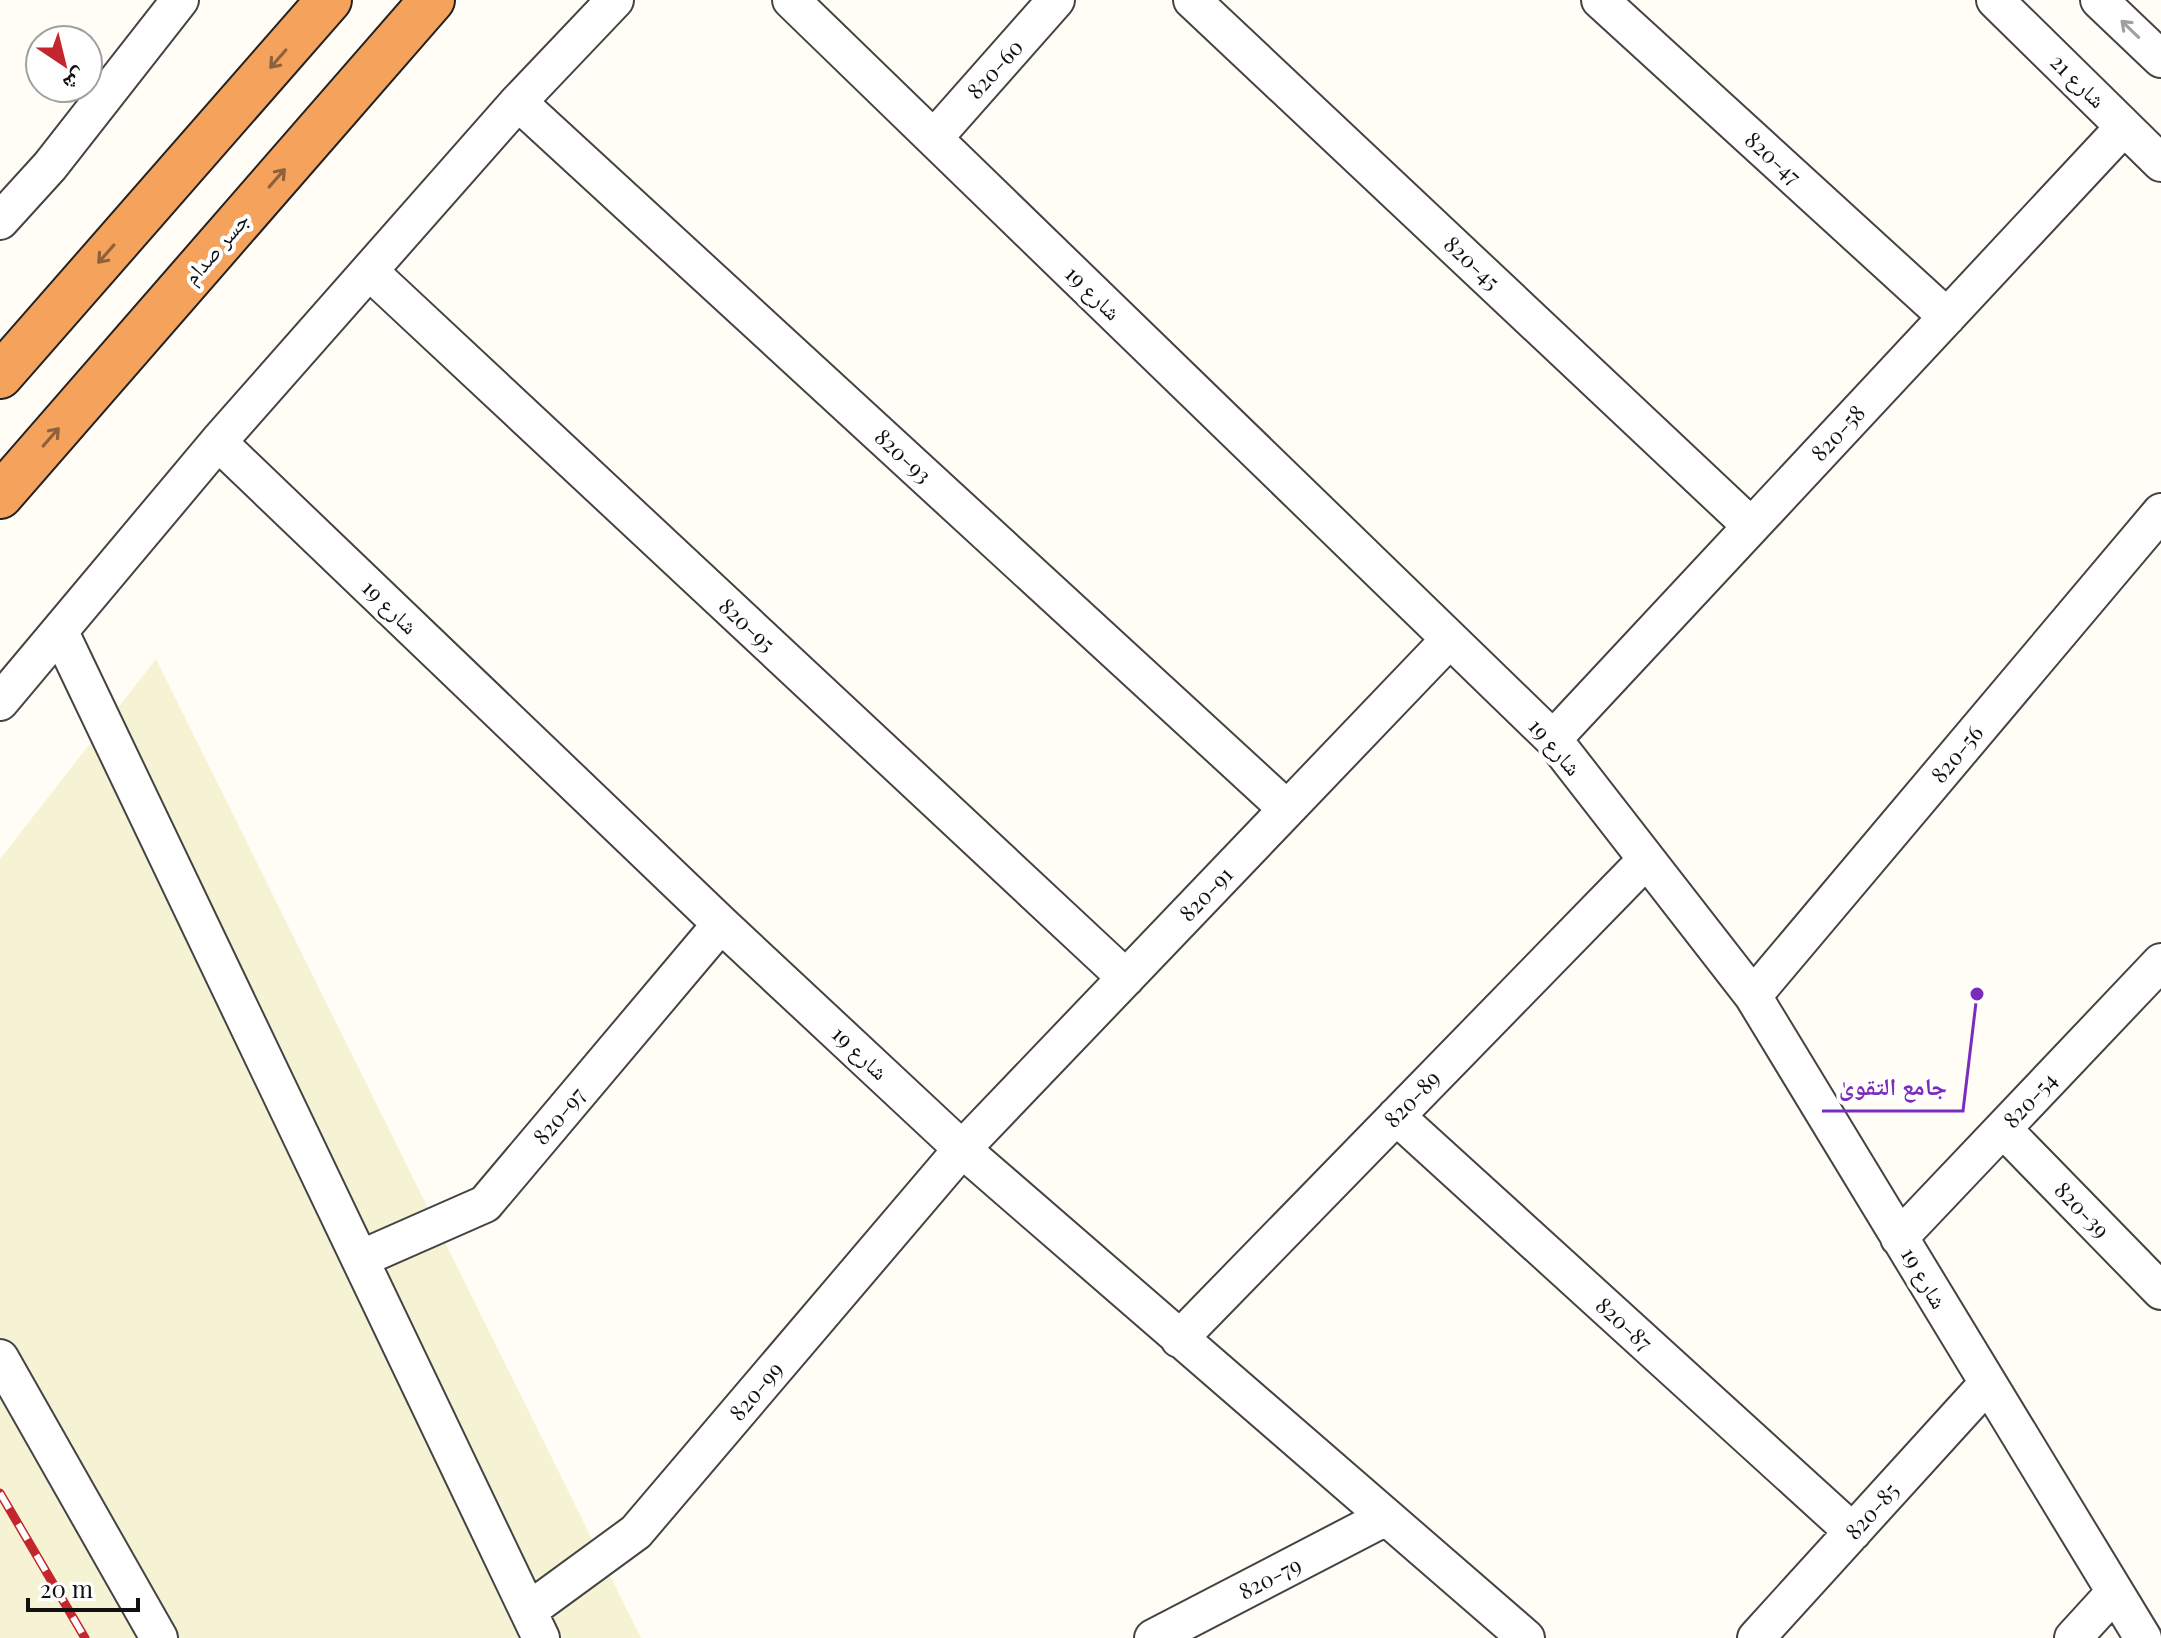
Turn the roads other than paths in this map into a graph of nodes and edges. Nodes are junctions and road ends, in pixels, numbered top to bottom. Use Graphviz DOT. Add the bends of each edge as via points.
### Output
graph roads {
  1 [pos="180,0"];
  2 [pos="329,0"];
  3 [pos="432,0"];
  4 [pos="615,0"];
  5 [pos="791,0"];
  6 [pos="1056,0"];
  7 [pos="1192,0"];
  8 [pos="1600,0"];
  9 [pos="1995,0"];
  10 [pos="2099,0"];
  11 [pos="2161,59"];
  12 [pos="518,102"];
  13 [pos="2124,127"];
  14 [pos="934,138"];
  15 [pos="2161,163"];
  16 [pos="0,221"];
  17 [pos="369,271"];
  18 [pos="1947,317"];
  19 [pos="0,376"];
  20 [pos="218,442"];
  21 [pos="0,496"];
  22 [pos="2161,512"];
  23 [pos="1751,526"];
  24 [pos="60,632"];
  25 [pos="1449,640"];
  26 [pos="0,702"];
  27 [pos="1553,739"];
  28 [pos="1287,809"];
  29 [pos="1646,860"];
  30 [pos="721,924"];
  31 [pos="2161,962"];
  32 [pos="1126,978"];
  33 [pos="1753,996"];
  34 [pos="1396,1116"];
  35 [pos="2003,1129"];
  36 [pos="962,1149"];
  37 [pos="1899,1238"];
  38 [pos="360,1259"];
  39 [pos="2161,1291"];
  40 [pos="1179,1339"];
  41 [pos="0,1358"];
  42 [pos="1988,1383"];
  43 [pos="1386,1517"];
  44 [pos="1853,1532"];
  45 [pos="2115,1592"];
  46 [pos="534,1625"];
  47 [pos="159,1638"];
  48 [pos="1153,1638"];
  49 [pos="1526,1638"];
  50 [pos="1756,1638"];
  51 [pos="2073,1638"];
  52 [pos="2143,1638"];
  1 -- 16 [label="street" via="50,166"];
  2 -- 19 [label="highway, one-way"];
  21 -- 3 [label="highway, جسر صدام, one-way"];
  4 -- 12 [label="street"];
  5 -- 14 [label="street, شارع 19"];
  6 -- 14 [label="street, 820-60"];
  7 -- 23 [label="street, 820-45"];
  8 -- 18 [label="street, 820-47"];
  9 -- 13 [label="street, شارع 21"];
  11 -- 10 [label="street, one-way"];
  12 -- 17 [label="street"];
  12 -- 28 [label="street, 820-93"];
  13 -- 15 [label="street, شارع 21"];
  13 -- 18 [label="street, 820-58"];
  14 -- 25 [label="street, شارع 19"];
  17 -- 20 [label="street"];
  17 -- 32 [label="street, 820-95"];
  18 -- 23 [label="street, 820-58"];
  20 -- 24 [label="street"];
  20 -- 30 [label="street, شارع 19"];
  22 -- 33 [label="street, 820-56"];
  23 -- 27 [label="street, 820-58"];
  24 -- 26 [label="street"];
  24 -- 38 [label="street"];
  25 -- 27 [label="street, شارع 19"];
  25 -- 28 [label="street, 820-91"];
  27 -- 29 [label="street, شارع 19"];
  28 -- 32 [label="street, 820-91"];
  29 -- 33 [label="street, شارع 19"];
  29 -- 34 [label="street, 820-89"];
  30 -- 36 [label="street, شارع 19"];
  30 -- 38 [label="street, 820-97" via="485,1204"];
  31 -- 35 [label="street, 820-54"];
  32 -- 36 [label="street, 820-91"];
  33 -- 37 [label="street, شارع 19"];
  34 -- 40 [label="street, 820-89"];
  34 -- 44 [label="street, 820-87"];
  35 -- 37 [label="street, 820-54"];
  35 -- 39 [label="street, 820-39"];
  36 -- 40 [label="street, شارع 19"];
  36 -- 46 [label="street, 820-99" via="636,1532"];
  37 -- 42 [label="street, شارع 19"];
  38 -- 46 [label="street"];
  40 -- 43 [label="street, شارع 19"];
  41 -- 47 [label="street"];
  42 -- 44 [label="street, 820-85"];
  42 -- 45 [label="street, شارع 19"];
  43 -- 48 [label="street, 820-79"];
  43 -- 49 [label="street, شارع 19"];
  44 -- 50 [label="street, 820-85"];
  45 -- 51 [label="street"];
  45 -- 52 [label="street, شارع 19"];
}
